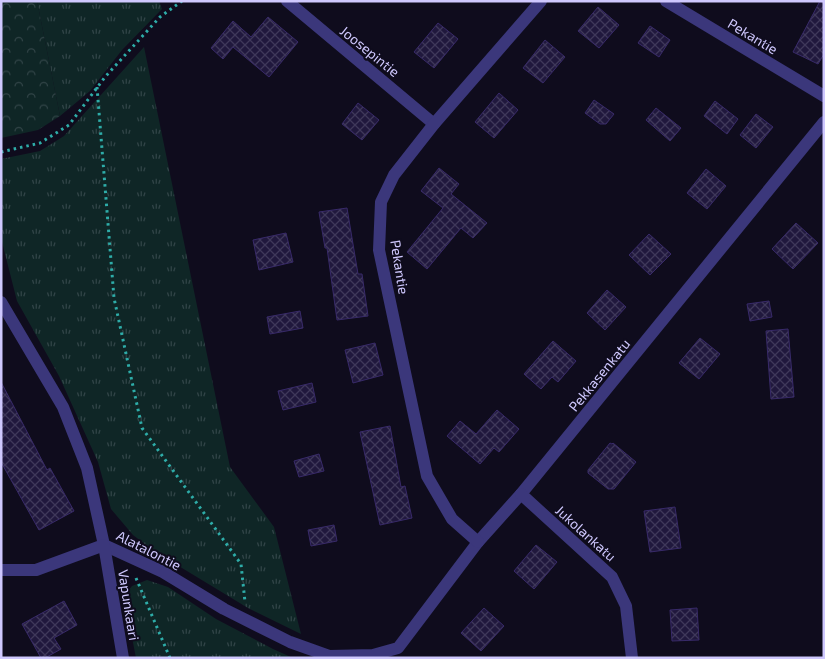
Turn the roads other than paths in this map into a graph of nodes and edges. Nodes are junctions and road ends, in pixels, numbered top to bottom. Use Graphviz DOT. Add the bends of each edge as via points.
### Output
graph roads {
  1 [pos="287,1"];
  2 [pos="541,1"];
  3 [pos="666,1"];
  4 [pos="824,96"];
  5 [pos="824,122"];
  6 [pos="434,124"];
  7 [pos="1,302"];
  8 [pos="521,494"];
  9 [pos="478,542"];
  10 [pos="104,545"];
  11 [pos="1,570"];
  12 [pos="398,648"];
  13 [pos="123,658"];
  14 [pos="632,658"];
  1 -- 6 [label="street, Joosepintie"];
  2 -- 6 [label="street, Pekantie"];
  3 -- 4 [label="street, Pekantie"];
  5 -- 8 [label="street, Pekkasenkatu"];
  6 -- 9 [label="street, Pekantie" via="394,174 381,202 379,250 427,476 452,519"];
  7 -- 10 [label="street, Alatalontie" via="63,407 87,468"];
  8 -- 9 [label="street, Pekkasenkatu"];
  8 -- 14 [label="street, Jukolankatu" via="612,577 626,606"];
  9 -- 12 [label="street, Pekkasenkatu"];
  10 -- 11 [label="street" via="36,570"];
  10 -- 12 [label="street, Alatalontie" via="163,572 224,609 290,642 329,656 373,655"];
  10 -- 13 [label="street, Vapunkaari"];
}
